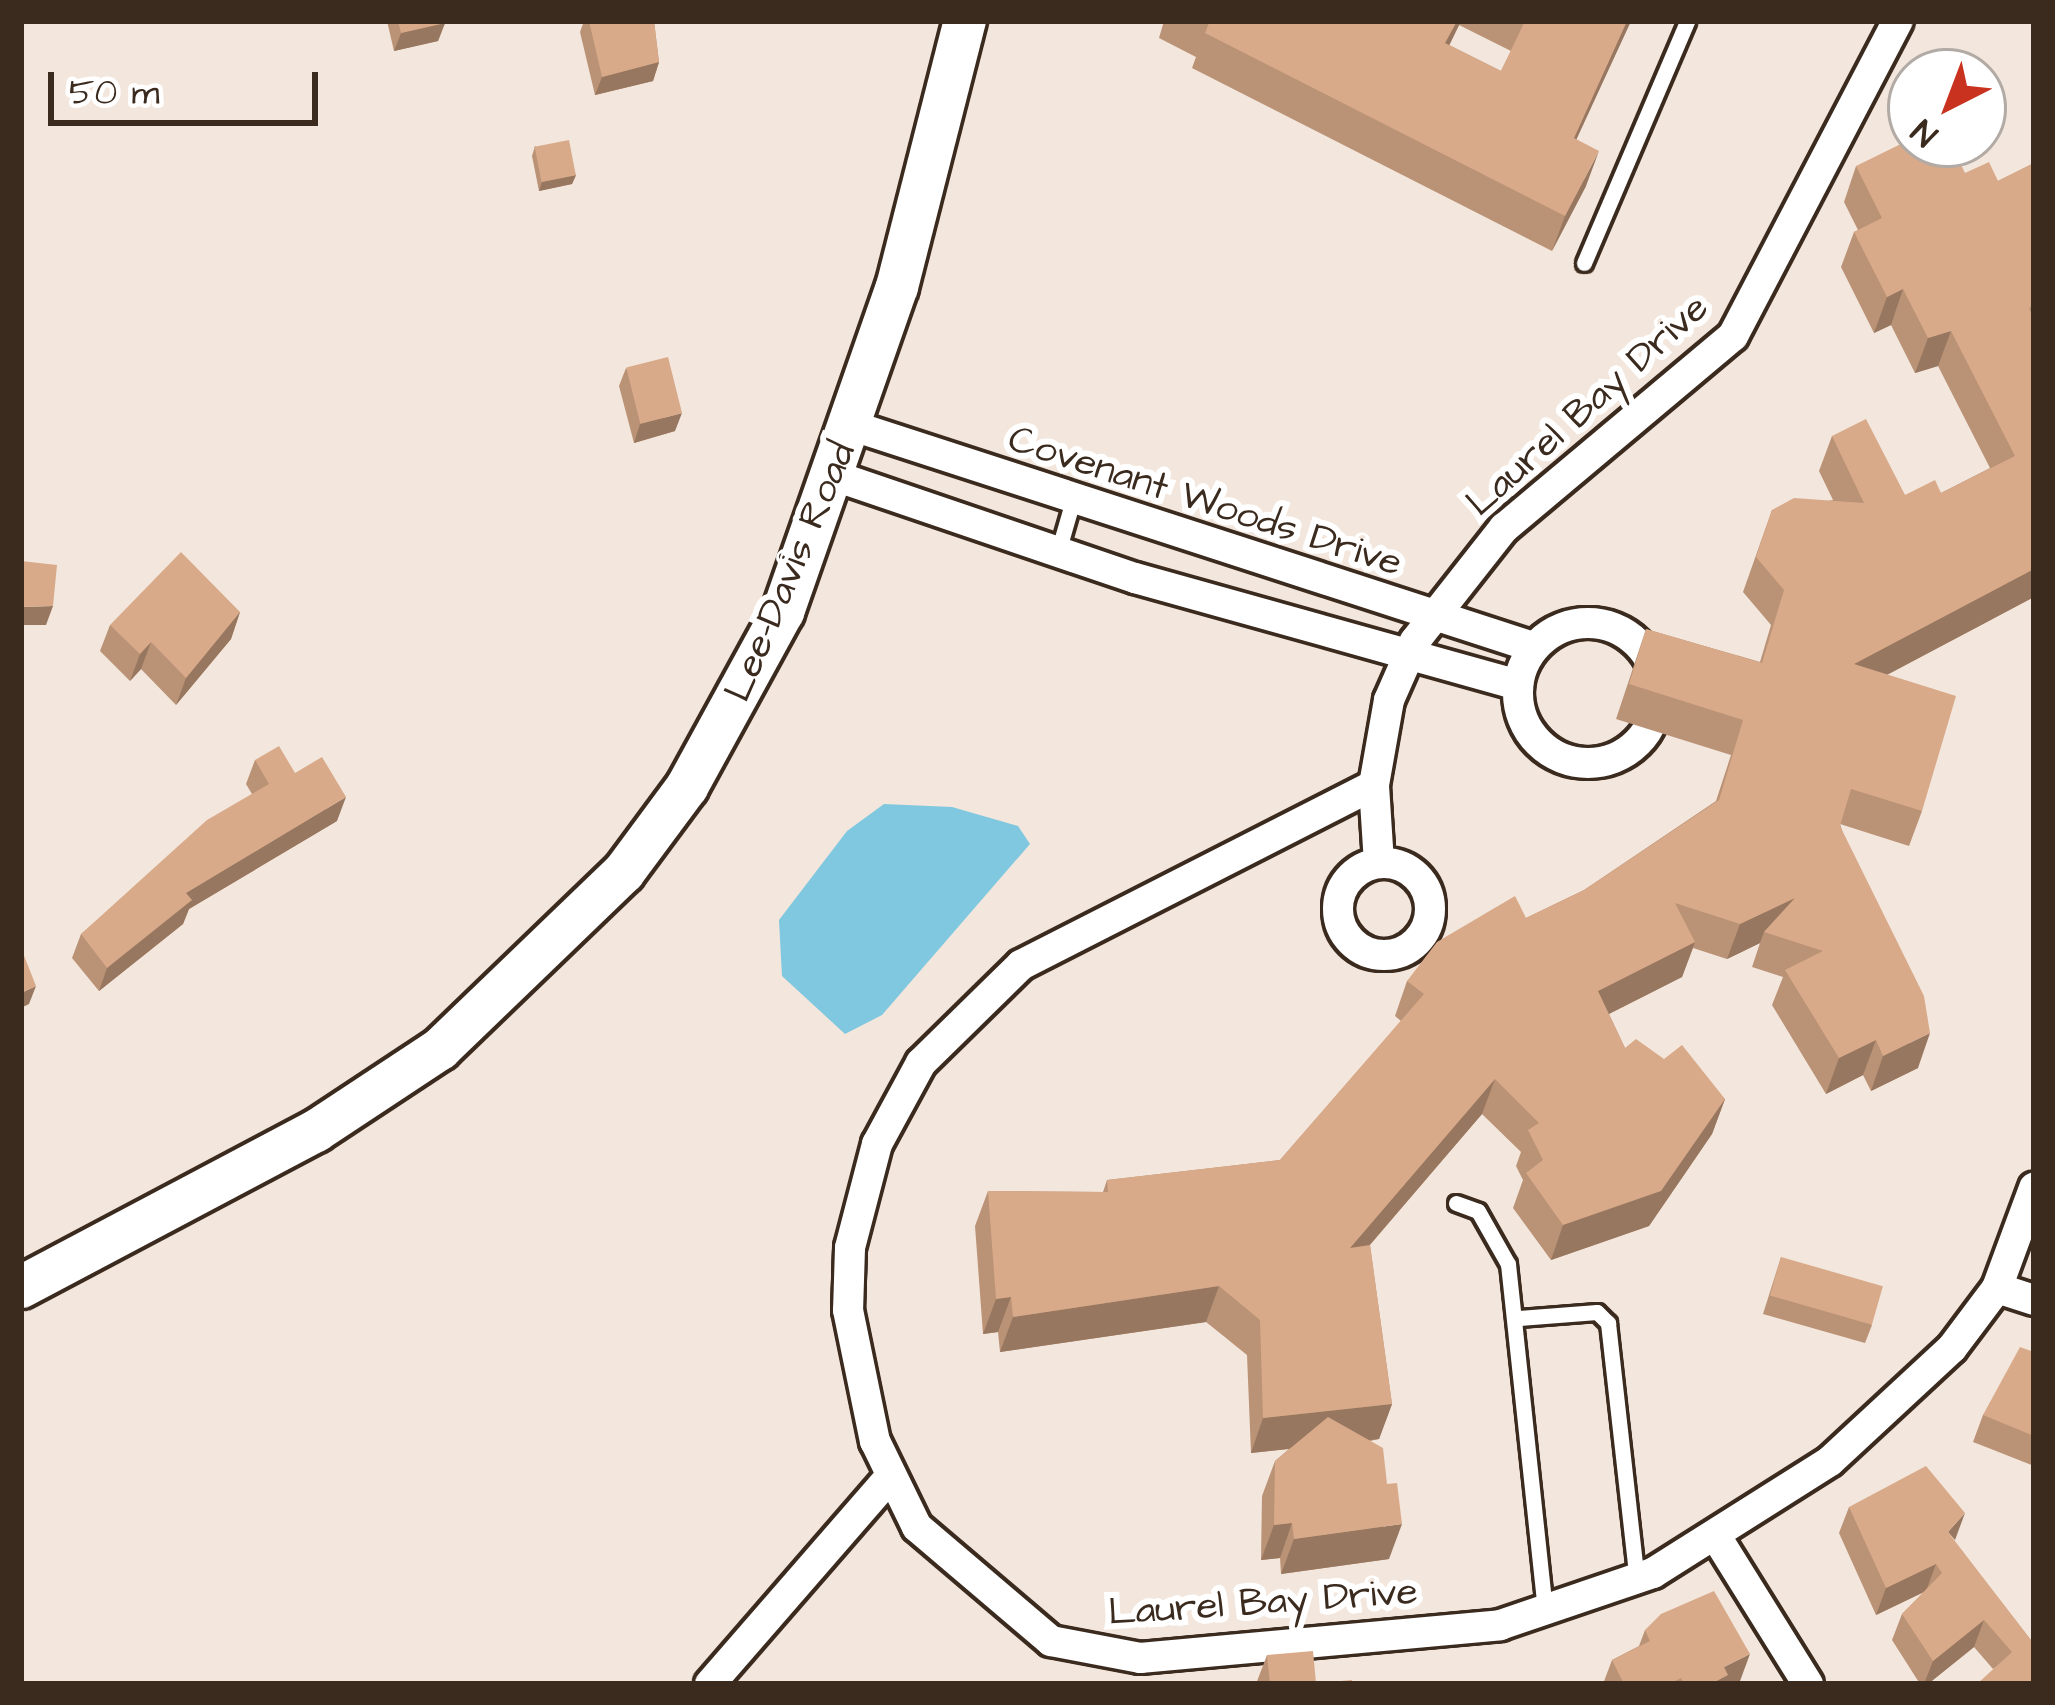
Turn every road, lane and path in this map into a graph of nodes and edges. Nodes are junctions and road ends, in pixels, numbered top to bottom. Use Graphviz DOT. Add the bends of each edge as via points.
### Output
graph roads {
  1 [pos="964,21"];
  2 [pos="1687,21"];
  3 [pos="1898,21"];
  4 [pos="1584,263"];
  5 [pos="853,426"];
  6 [pos="835,476"];
  7 [pos="1073,500"];
  8 [pos="1058,552"];
  9 [pos="1432,617"];
  10 [pos="1534,647"];
  11 [pos="1408,653"];
  12 [pos="1517,685"];
  13 [pos="1374,785"];
  14 [pos="1378,863"];
  15 [pos="2034,1188"];
  16 [pos="1456,1203"];
  17 [pos="21,1287"];
  18 [pos="1997,1288"];
  19 [pos="2034,1300"];
  20 [pos="1519,1318"];
  21 [pos="889,1478"];
  22 [pos="1718,1538"];
  23 [pos="1637,1580"];
  24 [pos="1545,1616"];
  25 [pos="1096,1670"];
  26 [pos="710,1684"];
  27 [pos="1808,1684"];
  1 -- 5 [label="main road, Lee-Davis Road"];
  2 -- 4 [label="lane"];
  3 -- 9 [label="street, Laurel Bay Drive" via="1733,336 1568,469"];
  5 -- 6 [label="main road, Lee-Davis Road"];
  5 -- 7 [label="street, Covenant Woods Drive"];
  6 -- 8 [label="street"];
  6 -- 17 [label="main road, Lee-Davis Road" via="740,701 687,787 566,938 440,1049 316,1131"];
  7 -- 8 [label="lane"];
  7 -- 9 [label="street, Covenant Woods Drive"];
  8 -- 11 [label="street"];
  9 -- 10 [label="street, Covenant Woods Drive"];
  9 -- 11 [label="street, Laurel Bay Drive"];
  10 -- 12 [label="street"];
  10 -- 12 [label="street" via="1570,624 1613,627 1647,655 1656,711 1612,759 1566,759 1528,730"];
  11 -- 12 [label="street"];
  11 -- 13 [label="street, Laurel Bay Drive"];
  13 -- 14 [label="street, Laurel Bay Drive"];
  13 -- 21 [label="street, Laurel Bay Drive" via="1021,965 921,1063 877,1144 850,1248 856,1378"];
  15 -- 18 [label="street"];
  16 -- 20 [label="lane" via="1478,1211 1496,1239"];
  18 -- 19 [label="street"];
  18 -- 22 [label="street, Laurel Bay Drive" via="1895,1405"];
  20 -- 23 [label="lane" via="1597,1312 1608,1323"];
  20 -- 24 [label="lane"];
  21 -- 25 [label="street, Laurel Bay Drive" via="917,1527 1001,1607"];
  21 -- 26 [label="street"];
  22 -- 23 [label="street, Laurel Bay Drive"];
  22 -- 27 [label="street"];
  23 -- 24 [label="street, Laurel Bay Drive"];
  24 -- 25 [label="street, Laurel Bay Drive"];
}
